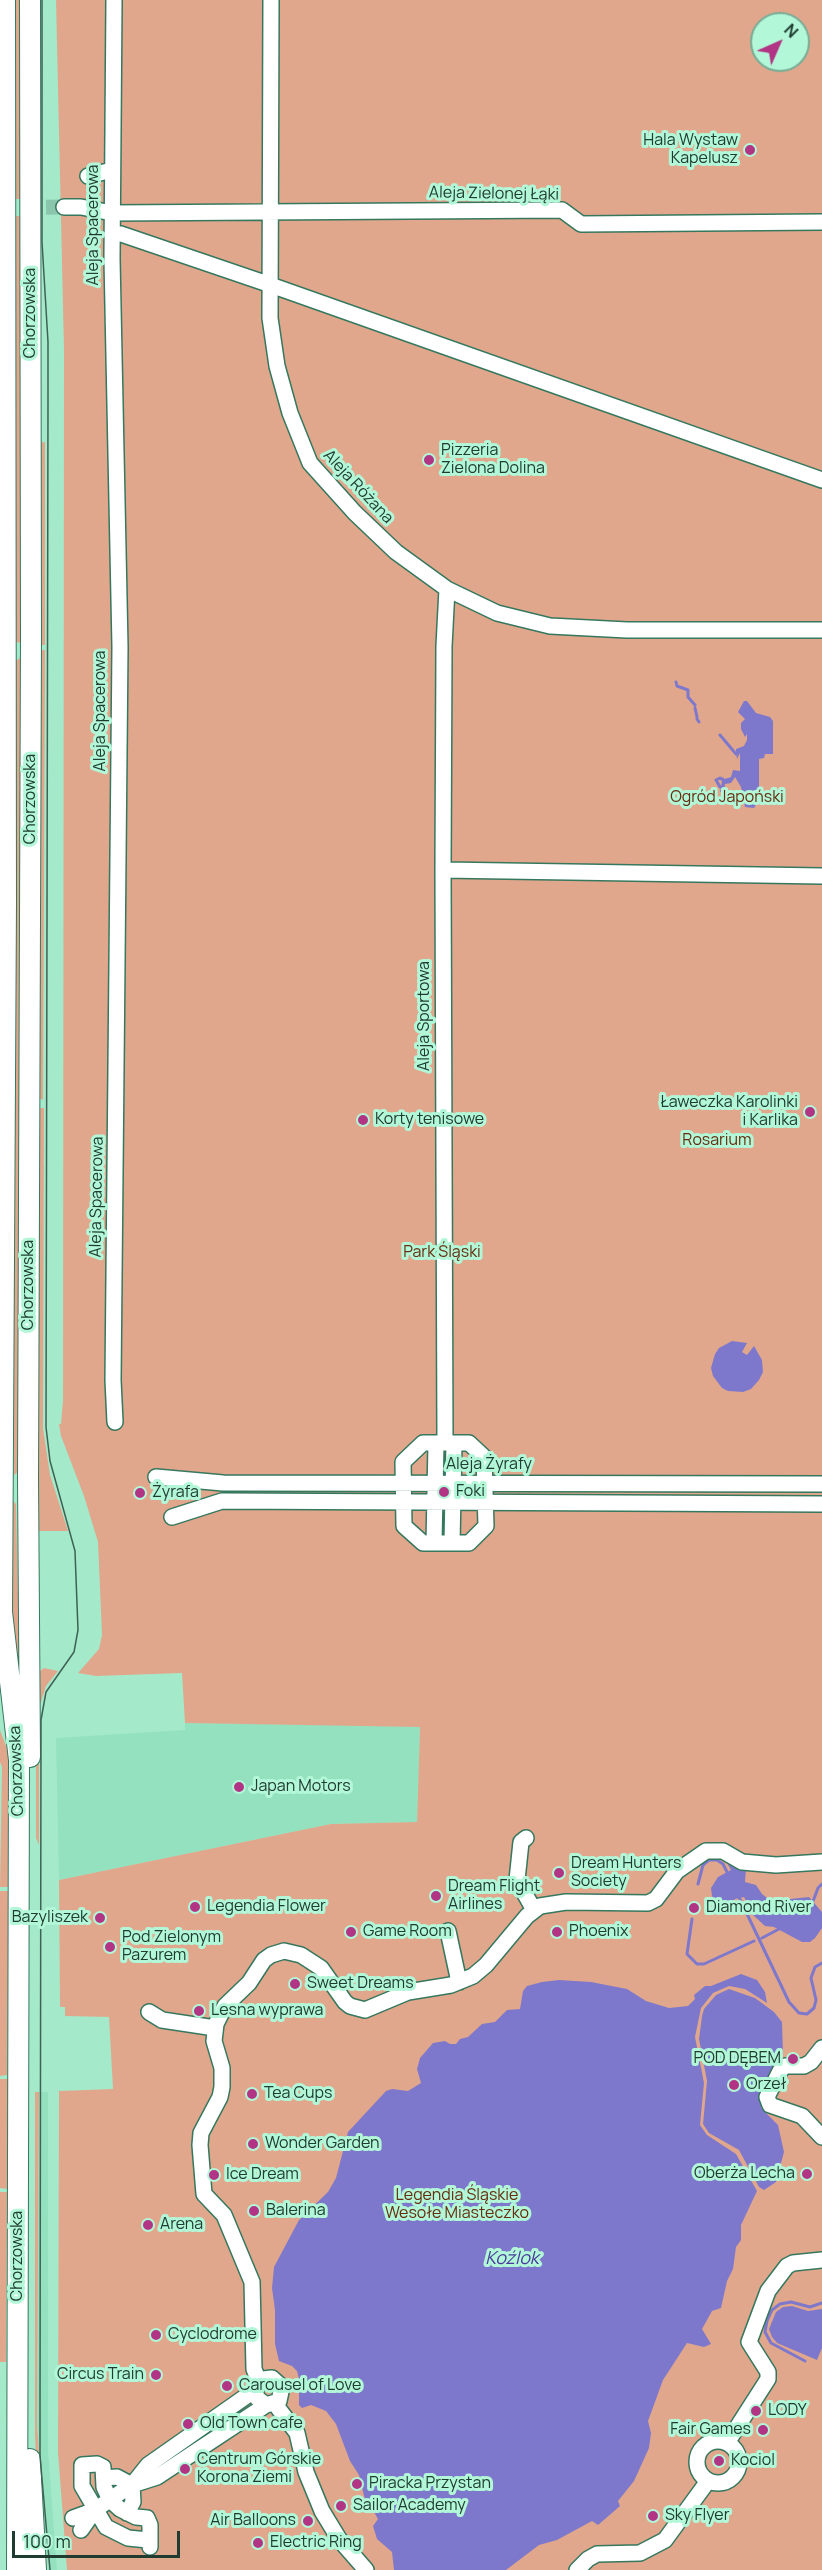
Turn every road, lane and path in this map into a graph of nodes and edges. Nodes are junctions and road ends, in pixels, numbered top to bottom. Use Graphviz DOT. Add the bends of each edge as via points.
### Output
graph roads {
  1 [pos="5,0"];
  2 [pos="30,0"];
  3 [pos="114,0"];
  4 [pos="271,0"];
  5 [pos="3,38"];
  6 [pos="112,170"];
  7 [pos="88,176"];
  8 [pos="64,207"];
  9 [pos="270,212"];
  10 [pos="112,213"];
  11 [pos="822,222"];
  12 [pos="112,233"];
  13 [pos="270,286"];
  14 [pos="822,480"];
  15 [pos="447,589"];
  16 [pos="822,630"];
  17 [pos="6,652"];
  18 [pos="31,653"];
  19 [pos="3,738"];
  20 [pos="443,870"];
  21 [pos="822,876"];
  22 [pos="116,1422"];
  23 [pos="445,1443"];
  24 [pos="28,1461"];
  25 [pos="156,1477"];
  26 [pos="403,1483"];
  27 [pos="435,1483"];
  28 [pos="453,1483"];
  29 [pos="485,1483"];
  30 [pos="822,1484"];
  31 [pos="2,1489"];
  32 [pos="404,1501"];
  33 [pos="435,1501"];
  34 [pos="453,1501"];
  35 [pos="485,1502"];
  36 [pos="822,1504"];
  37 [pos="28,1511"];
  38 [pos="172,1517"];
  39 [pos="434,1543"];
  40 [pos="452,1543"];
  41 [pos="526,1838"];
  42 [pos="822,1862"];
  43 [pos="534,1910"];
  44 [pos="448,1931"];
  45 [pos="459,1982"];
  46 [pos="148,2012"];
  47 [pos="215,2028"];
  48 [pos="822,2048"];
  49 [pos="822,2137"];
  50 [pos="822,2260"];
  51 [pos="257,2386"];
  52 [pos="271,2404"];
  53 [pos="728,2443"];
  54 [pos="104,2478"];
  55 [pos="708,2481"];
  56 [pos="132,2485"];
  57 [pos="110,2500"];
  58 [pos="95,2510"];
  59 [pos="128,2513"];
  60 [pos="77,2524"];
  61 [pos="17,2570"];
  62 [pos="36,2570"];
  63 [pos="366,2570"];
  64 [pos="577,2570"];
  1 -- 5 [label="main road, Chorzowska"];
  2 -- 18 [label="main road, Chorzowska"];
  3 -- 6 [label="street, Aleja Spacerowa"];
  4 -- 9 [label="street, Aleja Różana"];
  5 -- 17 [label="main road, Chorzowska"];
  6 -- 7 [label="street"];
  6 -- 10 [label="street, Aleja Spacerowa"];
  8 -- 10 [label="street, Aleja Zielonej Łąki"];
  9 -- 10 [label="street, Aleja Zielonej Łąki"];
  9 -- 11 [label="street, Aleja Zielonej Łąki" via="562,210 581,224"];
  9 -- 13 [label="street, Aleja Różana"];
  10 -- 12 [label="street, Aleja Spacerowa"];
  12 -- 13 [label="street"];
  12 -- 22 [label="street, Aleja Spacerowa" via="120,647 113,1380"];
  13 -- 14 [label="street"];
  13 -- 15 [label="street, Aleja Różana" via="277,366 310,463 396,552"];
  15 -- 16 [label="street, Aleja Różana" via="497,613 550,626 638,631"];
  15 -- 20 [label="street, Aleja Sportowa"];
  17 -- 18 [label="main road"];
  17 -- 19 [label="main road, Chorzowska"];
  18 -- 24 [label="main road, Chorzowska"];
  19 -- 31 [label="main road, Chorzowska"];
  20 -- 21 [label="street"];
  20 -- 23 [label="street, Aleja Sportowa"];
  23 -- 26 [label="street" via="423,1443 403,1462"];
  23 -- 27 [label="street"];
  23 -- 28 [label="street"];
  23 -- 29 [label="street" via="469,1443 484,1457"];
  24 -- 31 [label="main road" via="22,1475"];
  24 -- 37 [label="main road, Chorzowska"];
  25 -- 26 [label="street, Aleja Żyrafy" via="223,1484"];
  26 -- 27 [label="street, Aleja Żyrafy"];
  26 -- 32 [label="street"];
  27 -- 28 [label="street, Aleja Żyrafy"];
  27 -- 33 [label="street"];
  28 -- 29 [label="street, Aleja Żyrafy"];
  28 -- 34 [label="street"];
  29 -- 30 [label="street, Aleja Żyrafy"];
  29 -- 35 [label="street"];
  31 -- 37 [label="main road" via="16,1495"];
  31 -- 61 [label="main road, Chorzowska" via="2,1612 19,1760"];
  32 -- 33 [label="street"];
  32 -- 38 [label="street" via="222,1501"];
  32 -- 39 [label="street" via="404,1526 423,1543"];
  33 -- 34 [label="street"];
  33 -- 39 [label="street"];
  34 -- 35 [label="street"];
  34 -- 40 [label="street"];
  35 -- 36 [label="street"];
  35 -- 40 [label="street" via="486,1526 469,1543"];
  37 -- 62 [label="main road, Chorzowska" via="29,2409"];
  39 -- 40 [label="street"];
  41 -- 43 [label="street" via="521,1842 517,1880"];
  42 -- 43 [label="street" via="742,1862 714,1849 676,1872 656,1899 648,1903 566,1902"];
  43 -- 45 [label="street" via="480,1971"];
  44 -- 45 [label="street"];
  45 -- 47 [label="street" via="408,1992 365,2010 345,2002 328,1976 312,1962 292,1952 278,1952 264,1960 249,1983 229,2001"];
  46 -- 47 [label="street" via="162,2020"];
  47 -- 51 [label="street" via="222,2087 201,2133 202,2187 207,2199 224,2215 252,2282"];
  48 -- 49 [label="street" via="804,2067 785,2066 767,2097 770,2105 802,2116"];
  50 -- 53 [label="street" via="787,2266 768,2291 749,2342 768,2372 768,2379"];
  51 -- 52 [label="street" via="257,2398"];
  51 -- 52 [label="street" via="267,2378 280,2383 282,2397"];
  51 -- 56 [label="street" via="148,2465"];
  52 -- 56 [label="street" via="157,2477"];
  52 -- 63 [label="street" via="297,2433 306,2472 322,2511 339,2539"];
  53 -- 55 [label="street" via="708,2443 699,2453 698,2467"];
  53 -- 55 [label="street" via="738,2453 736,2474 725,2482"];
  54 -- 56 [label="street" via="117,2477"];
  54 -- 57 [label="street"];
  54 -- 58 [label="street" via="103,2468 97,2464 82,2465 74,2486"];
  55 -- 64 [label="street" via="665,2540 640,2553 597,2554"];
  56 -- 57 [label="street"];
  56 -- 59 [label="street" via="134,2502"];
  57 -- 58 [label="street"];
  57 -- 59 [label="street"];
  58 -- 59 [label="street" via="101,2531 126,2541 149,2543 147,2518"];
  58 -- 60 [label="street"];
}
